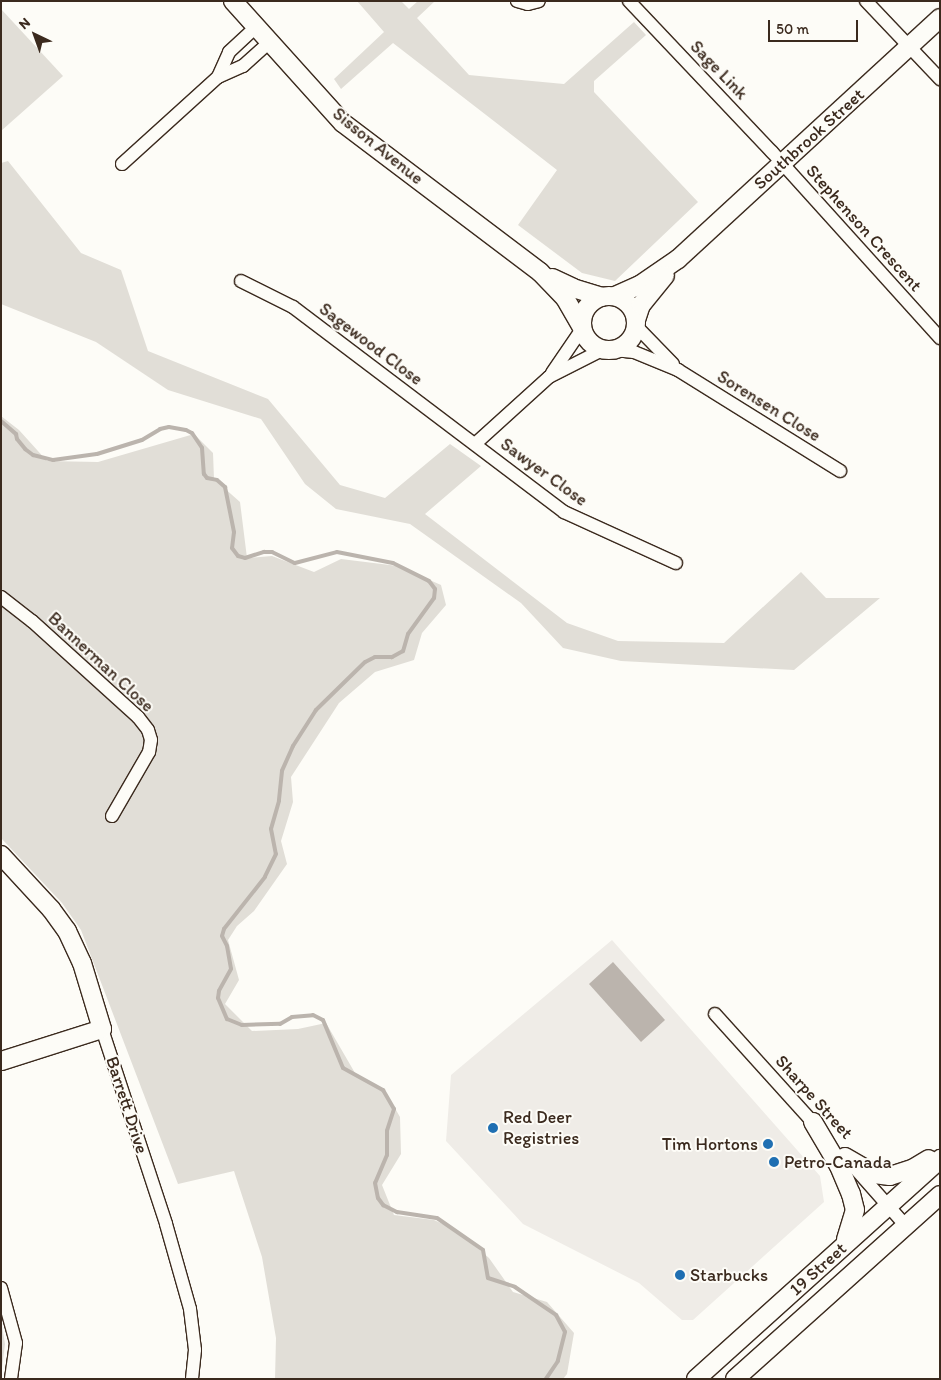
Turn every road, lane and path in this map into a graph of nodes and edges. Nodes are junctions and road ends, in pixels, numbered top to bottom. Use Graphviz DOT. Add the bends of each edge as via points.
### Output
graph roads {
  1 [pos="233,1"];
  2 [pos="517,1"];
  3 [pos="539,1"];
  4 [pos="629,1"];
  5 [pos="866,1"];
  6 [pos="940,18"];
  7 [pos="256,27"];
  8 [pos="270,42"];
  9 [pos="910,46"];
  10 [pos="218,77"];
  11 [pos="940,79"];
  12 [pos="782,163"];
  13 [pos="122,164"];
  14 [pos="678,259"];
  15 [pos="540,272"];
  16 [pos="241,281"];
  17 [pos="608,297"];
  18 [pos="636,323"];
  19 [pos="582,328"];
  20 [pos="940,338"];
  21 [pos="609,350"];
  22 [pos="678,370"];
  23 [pos="549,377"];
  24 [pos="475,444"];
  25 [pos="840,471"];
  26 [pos="676,563"];
  27 [pos="1,597"];
  28 [pos="112,816"];
  29 [pos="1,855"];
  30 [pos="715,1014"];
  31 [pos="102,1029"];
  32 [pos="1,1061"];
  33 [pos="813,1122"];
  34 [pos="940,1152"];
  35 [pos="845,1157"];
  36 [pos="940,1159"];
  37 [pos="940,1195"];
  38 [pos="888,1205"];
  39 [pos="906,1226"];
  40 [pos="844,1244"];
  41 [pos="1,1288"];
  42 [pos="11,1379"];
  43 [pos="192,1379"];
  44 [pos="696,1379"];
  45 [pos="735,1379"];
  1 -- 7 [label="street, Sisson Avenue"];
  2 -- 3 [label="street" via="528,4"];
  4 -- 12 [label="street, Sage Link"];
  5 -- 9 [label="street"];
  6 -- 9 [label="street, Southbrook Street"];
  7 -- 8 [label="street, Sisson Avenue"];
  7 -- 10 [label="street" via="229,52"];
  8 -- 10 [label="street" via="243,66"];
  8 -- 15 [label="street, Sisson Avenue" via="343,123"];
  9 -- 11 [label="street"];
  9 -- 12 [label="street, Southbrook Street"];
  10 -- 13 [label="street"];
  12 -- 14 [label="street, Southbrook Street"];
  12 -- 20 [label="street, Stephenson Crescent"];
  14 -- 17 [label="street, Southbrook Street" via="640,285"];
  14 -- 18 [label="street, Southbrook Street" via="640,305"];
  15 -- 17 [label="street, Sisson Avenue" via="573,288"];
  15 -- 19 [label="street, Sisson Avenue" via="565,298"];
  16 -- 24 [label="street, Sagewood Close" via="293,307"];
  17 -- 18 [label="street" via="628,305"];
  17 -- 19 [label="street" via="593,302 584,311"];
  18 -- 21 [label="street" via="630,340"];
  18 -- 22 [label="street, Sorensen Close"];
  19 -- 21 [label="street" via="588,341"];
  19 -- 23 [label="street"];
  21 -- 22 [label="street, Sorensen Close" via="634,352"];
  21 -- 23 [label="street"];
  22 -- 25 [label="street, Sorensen Close"];
  23 -- 24 [label="street"];
  24 -- 26 [label="street, Sawyer Close" via="564,512"];
  27 -- 28 [label="street, Bannerman Close" via="32,621 148,730 151,740 149,752"];
  29 -- 31 [label="street, Barrett Drive" via="67,931 82,963"];
  30 -- 33 [label="street, Sharpe Street"];
  31 -- 32 [label="street"];
  31 -- 43 [label="street, Barrett Drive" via="166,1224 190,1309 195,1343"];
  33 -- 35 [label="street, Sharpe Street"];
  33 -- 40 [label="street" via="851,1194 854,1221"];
  34 -- 35 [label="street" via="914,1168 890,1176 874,1174"];
  35 -- 38 [label="street, Sharpe Street"];
  36 -- 38 [label="street, 19 Street"];
  37 -- 39 [label="street, 19 Street"];
  38 -- 39 [label="street, Sharpe Street"];
  38 -- 40 [label="street, 19 Street"];
  39 -- 45 [label="street, 19 Street"];
  40 -- 44 [label="street, 19 Street"];
  41 -- 42 [label="street" via="16,1343"];
}
